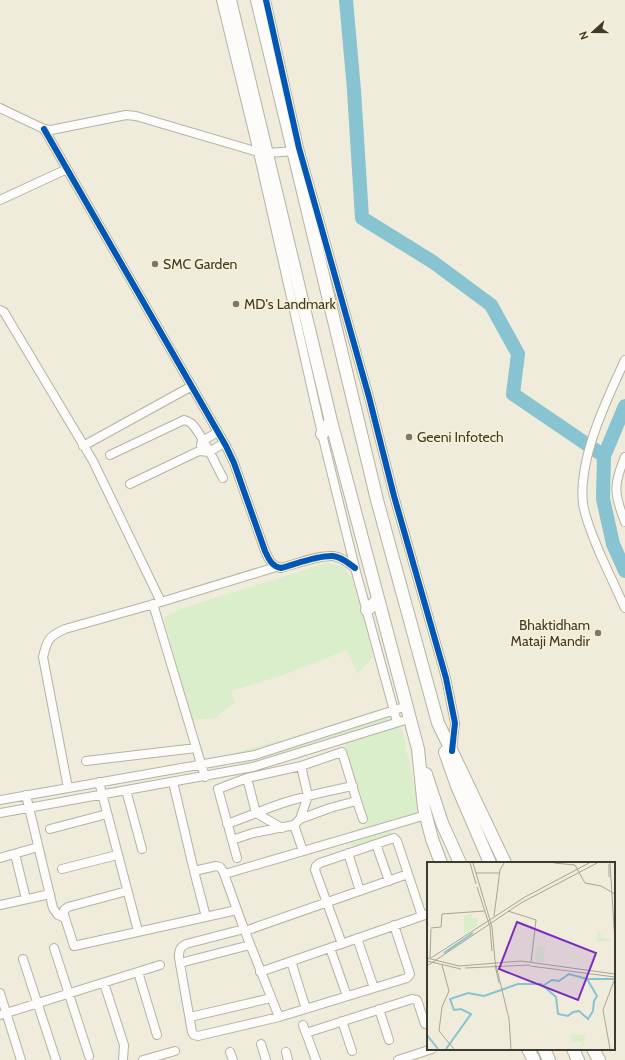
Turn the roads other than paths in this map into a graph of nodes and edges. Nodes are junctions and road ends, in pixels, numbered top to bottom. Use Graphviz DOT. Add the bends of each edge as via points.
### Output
graph roads {
  1 [pos="221,0"];
  2 [pos="230,0"];
  3 [pos="257,0"];
  4 [pos="266,0"];
  5 [pos="0,108"];
  6 [pos="44,129"];
  7 [pos="296,151"];
  8 [pos="262,152"];
  9 [pos="67,169"];
  10 [pos="0,200"];
  11 [pos="319,261"];
  12 [pos="332,267"];
  13 [pos="298,286"];
  14 [pos="292,305"];
  15 [pos="0,310"];
  16 [pos="625,360"];
  17 [pos="192,386"];
  18 [pos="331,421"];
  19 [pos="218,432"];
  20 [pos="322,434"];
  21 [pos="202,440"];
  22 [pos="224,443"];
  23 [pos="83,446"];
  24 [pos="199,451"];
  25 [pos="208,452"];
  26 [pos="110,455"];
  27 [pos="625,457"];
  28 [pos="223,478"];
  29 [pos="130,484"];
  30 [pos="625,522"];
  31 [pos="276,567"];
  32 [pos="355,568"];
  33 [pos="378,600"];
  34 [pos="157,603"];
  35 [pos="625,608"];
  36 [pos="367,610"];
  37 [pos="394,710"];
  38 [pos="409,712"];
  39 [pos="397,722"];
  40 [pos="438,723"];
  41 [pos="196,748"];
  42 [pos="418,749"];
  43 [pos="452,750"];
  44 [pos="86,761"];
  45 [pos="202,765"];
  46 [pos="301,766"];
  47 [pos="205,777"];
  48 [pos="247,778"];
  49 [pos="99,782"];
  50 [pos="173,782"];
  51 [pos="353,786"];
  52 [pos="68,788"];
  53 [pos="126,790"];
  54 [pos="101,794"];
  55 [pos="26,795"];
  56 [pos="308,796"];
  57 [pos="0,800"];
  58 [pos="356,801"];
  59 [pos="28,807"];
  60 [pos="256,812"];
  61 [pos="0,813"];
  62 [pos="107,814"];
  63 [pos="426,815"];
  64 [pos="300,819"];
  65 [pos="363,819"];
  66 [pos="227,824"];
  67 [pos="294,825"];
  68 [pos="282,828"];
  69 [pos="50,829"];
  70 [pos="232,840"];
  71 [pos="376,844"];
  72 [pos="38,847"];
  73 [pos="142,849"];
  74 [pos="303,851"];
  75 [pos="348,853"];
  76 [pos="15,854"];
  77 [pos="117,855"];
  78 [pos="0,858"];
  79 [pos="237,858"];
  80 [pos="441,862"];
  81 [pos="460,862"];
  82 [pos="490,862"];
  83 [pos="505,862"];
  84 [pos="62,869"];
  85 [pos="194,871"];
  86 [pos="225,874"];
  87 [pos="408,874"];
  88 [pos="389,881"];
  89 [pos="127,891"];
  90 [pos="360,891"];
  91 [pos="50,894"];
  92 [pos="26,899"];
  93 [pos="327,902"];
  94 [pos="0,905"];
  95 [pos="237,910"];
  96 [pos="425,915"];
  97 [pos="206,917"];
  98 [pos="65,918"];
  99 [pos="394,925"];
  100 [pos="244,930"];
  101 [pos="138,931"];
  102 [pos="357,938"];
  103 [pos="342,944"];
  104 [pos="250,945"];
  105 [pos="54,948"];
  106 [pos="330,948"];
  107 [pos="23,959"];
  108 [pos="291,961"];
  109 [pos="180,963"];
  110 [pos="160,965"];
  111 [pos="138,972"];
  112 [pos="260,972"];
  113 [pos="104,983"];
  114 [pos="374,988"];
  115 [pos="0,993"];
  116 [pos="69,994"];
  117 [pos="347,996"];
  118 [pos="271,998"];
  119 [pos="38,1003"];
  120 [pos="306,1009"];
  121 [pos="379,1009"];
  122 [pos="3,1014"];
  123 [pos="190,1017"];
  124 [pos="279,1017"];
  125 [pos="342,1021"];
  126 [pos="427,1024"];
  127 [pos="303,1025"];
  128 [pos="306,1033"];
  129 [pos="157,1035"];
  130 [pos="389,1040"];
  131 [pos="261,1044"];
  132 [pos="429,1050"];
  133 [pos="529,1050"];
  134 [pos="544,1050"];
  135 [pos="573,1050"];
  136 [pos="593,1050"];
  137 [pos="175,1051"];
  138 [pos="352,1051"];
  139 [pos="89,1056"];
  140 [pos="21,1060"];
  141 [pos="56,1060"];
  142 [pos="123,1060"];
  143 [pos="143,1060"];
  144 [pos="266,1060"];
  145 [pos="316,1060"];
  146 [pos="398,1060"];
  147 [pos="534,1060"];
  148 [pos="549,1060"];
  149 [pos="578,1060"];
  150 [pos="598,1060"];
  1 -- 8 [label="street"];
  2 -- 8 [label="highway"];
  3 -- 7 [label="highway"];
  4 -- 7 [label="street"];
  5 -- 6 [label="street"];
  6 -- 8 [label="street" via="58,129 126,115 136,116"];
  6 -- 9 [label="street"];
  7 -- 8 [label="street"];
  7 -- 11 [label="highway"];
  7 -- 12 [label="street"];
  8 -- 13 [label="highway"];
  8 -- 14 [label="street"];
  9 -- 10 [label="street"];
  9 -- 17 [label="street"];
  11 -- 12 [label="highway"];
  11 -- 40 [label="highway" via="377,500"];
  12 -- 43 [label="street" via="446,678 455,723"];
  13 -- 14 [label="highway"];
  13 -- 18 [label="highway"];
  14 -- 20 [label="street"];
  15 -- 23 [label="street" via="4,312"];
  16 -- 35 [label="street" via="605,404 587,458 582,488 588,522"];
  17 -- 19 [label="street"];
  17 -- 23 [label="street"];
  18 -- 20 [label="highway"];
  18 -- 33 [label="highway"];
  19 -- 21 [label="street"];
  19 -- 22 [label="street"];
  20 -- 32 [label="street"];
  21 -- 24 [label="street"];
  21 -- 25 [label="street"];
  21 -- 26 [label="street" via="193,425 184,420"];
  22 -- 25 [label="street"];
  22 -- 31 [label="street" via="234,463 265,551"];
  23 -- 34 [label="street" via="93,461"];
  24 -- 25 [label="street"];
  24 -- 29 [label="street"];
  25 -- 28 [label="street"];
  27 -- 30 [label="street" via="618,473 616,488 618,505"];
  31 -- 32 [label="street" via="333,556 345,560"];
  31 -- 34 [label="street"];
  32 -- 36 [label="street"];
  33 -- 36 [label="highway"];
  33 -- 38 [label="highway"];
  34 -- 41 [label="street"];
  34 -- 52 [label="street" via="65,628 53,635 46,644 43,657"];
  36 -- 37 [label="street"];
  37 -- 38 [label="street"];
  37 -- 39 [label="street"];
  37 -- 45 [label="street" via="255,755"];
  38 -- 39 [label="street"];
  38 -- 42 [label="highway"];
  39 -- 47 [label="street" via="253,767"];
  40 -- 43 [label="highway"];
  40 -- 82 [label="highway" via="457,786"];
  41 -- 44 [label="street"];
  41 -- 45 [label="street"];
  42 -- 63 [label="highway"];
  42 -- 81 [label="highway" via="442,823"];
  43 -- 83 [label="highway"];
  45 -- 47 [label="street"];
  45 -- 49 [label="street"];
  46 -- 48 [label="street"];
  46 -- 51 [label="street" via="342,752"];
  46 -- 56 [label="street"];
  47 -- 50 [label="street"];
  48 -- 60 [label="street"];
  48 -- 66 [label="street" via="218,789"];
  49 -- 52 [label="street"];
  49 -- 54 [label="street"];
  50 -- 53 [label="street"];
  50 -- 85 [label="street"];
  51 -- 56 [label="street"];
  51 -- 58 [label="street"];
  52 -- 55 [label="street"];
  53 -- 54 [label="street"];
  53 -- 73 [label="street"];
  54 -- 59 [label="street"];
  54 -- 62 [label="street"];
  55 -- 57 [label="street"];
  55 -- 59 [label="street"];
  56 -- 60 [label="street"];
  56 -- 64 [label="street"];
  58 -- 64 [label="street"];
  58 -- 65 [label="street"];
  59 -- 61 [label="street"];
  59 -- 72 [label="street"];
  60 -- 66 [label="street" via="247,818"];
  60 -- 68 [label="street"];
  62 -- 69 [label="street"];
  62 -- 77 [label="street"];
  63 -- 74 [label="street"];
  63 -- 80 [label="highway"];
  64 -- 67 [label="street"];
  66 -- 70 [label="street"];
  67 -- 68 [label="street"];
  67 -- 74 [label="street"];
  68 -- 70 [label="street"];
  70 -- 79 [label="street"];
  71 -- 75 [label="street"];
  71 -- 87 [label="street" via="394,838"];
  71 -- 88 [label="street"];
  72 -- 76 [label="street"];
  72 -- 91 [label="street"];
  74 -- 86 [label="street"];
  75 -- 90 [label="street"];
  75 -- 93 [label="street" via="316,866 315,870"];
  76 -- 78 [label="street"];
  76 -- 92 [label="street"];
  77 -- 84 [label="street"];
  77 -- 89 [label="street"];
  85 -- 86 [label="street" via="216,866"];
  85 -- 97 [label="street"];
  86 -- 95 [label="street"];
  87 -- 88 [label="street"];
  87 -- 96 [label="street"];
  88 -- 90 [label="street"];
  89 -- 98 [label="street" via="68,907 64,910"];
  89 -- 101 [label="street"];
  90 -- 93 [label="street"];
  91 -- 92 [label="street"];
  91 -- 98 [label="street" via="53,908"];
  92 -- 94 [label="street"];
  93 -- 100 [label="street"];
  93 -- 103 [label="street"];
  95 -- 97 [label="street"];
  95 -- 100 [label="street"];
  96 -- 99 [label="street"];
  97 -- 101 [label="street"];
  98 -- 101 [label="street" via="74,946"];
  99 -- 102 [label="street"];
  99 -- 114 [label="street" via="409,976"];
  100 -- 104 [label="street"];
  100 -- 109 [label="street" via="181,947 178,950"];
  102 -- 103 [label="street"];
  102 -- 114 [label="street"];
  103 -- 106 [label="street"];
  104 -- 109 [label="street"];
  104 -- 112 [label="street"];
  105 -- 116 [label="street"];
  106 -- 108 [label="street"];
  106 -- 117 [label="street"];
  107 -- 119 [label="street"];
  108 -- 112 [label="street"];
  108 -- 120 [label="street"];
  109 -- 123 [label="street"];
  110 -- 111 [label="street"];
  111 -- 113 [label="street"];
  111 -- 129 [label="street"];
  112 -- 118 [label="street"];
  113 -- 116 [label="street"];
  113 -- 142 [label="street" via="124,1045"];
  114 -- 117 [label="street"];
  115 -- 122 [label="street"];
  116 -- 119 [label="street"];
  116 -- 139 [label="street"];
  117 -- 120 [label="street"];
  118 -- 123 [label="street"];
  118 -- 124 [label="street"];
  119 -- 122 [label="street"];
  119 -- 141 [label="street"];
  120 -- 124 [label="street"];
  121 -- 125 [label="street"];
  121 -- 126 [label="street" via="415,999"];
  121 -- 130 [label="street"];
  122 -- 140 [label="street"];
  123 -- 124 [label="street" via="192,1032 198,1036"];
  125 -- 128 [label="street"];
  125 -- 138 [label="street"];
  127 -- 128 [label="street"];
  128 -- 145 [label="street"];
  131 -- 144 [label="street"];
  132 -- 146 [label="street"];
  133 -- 147 [label="highway"];
  134 -- 148 [label="highway"];
  135 -- 149 [label="highway"];
  136 -- 150 [label="highway"];
  137 -- 143 [label="street"];
}
